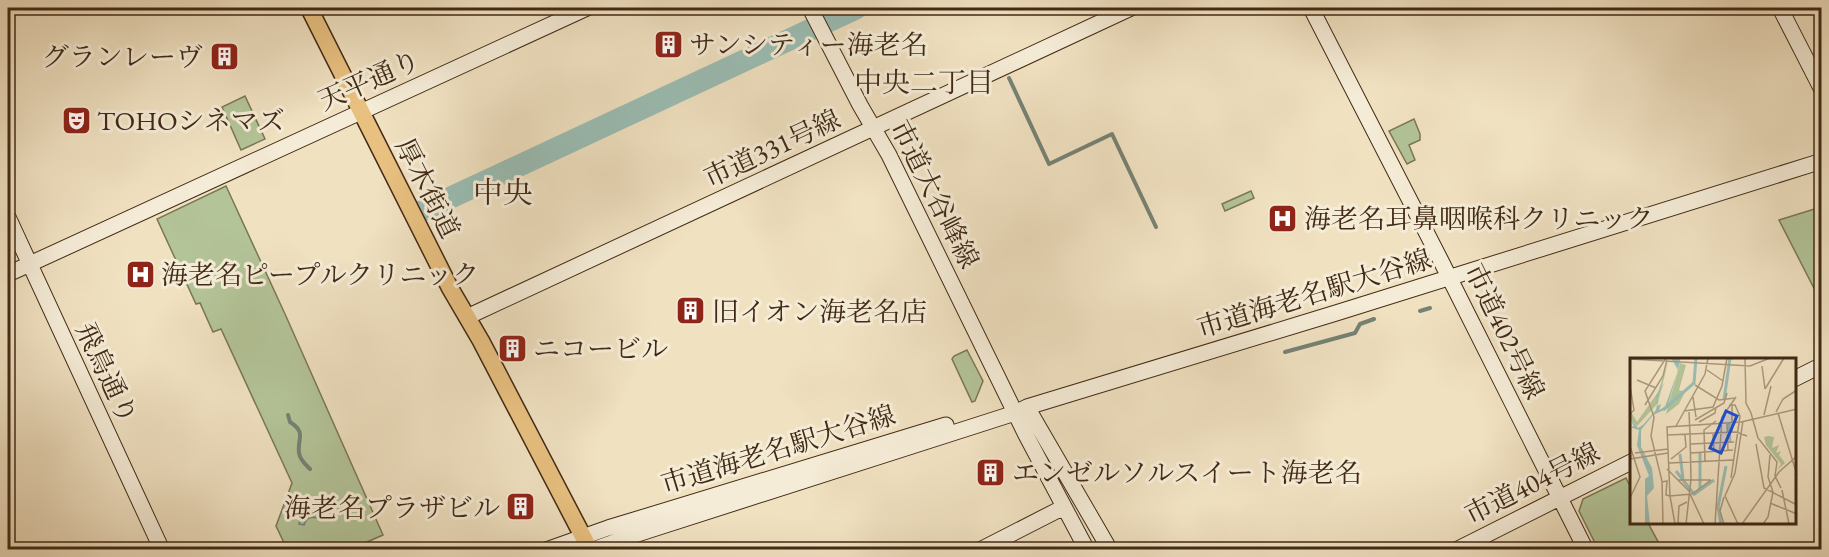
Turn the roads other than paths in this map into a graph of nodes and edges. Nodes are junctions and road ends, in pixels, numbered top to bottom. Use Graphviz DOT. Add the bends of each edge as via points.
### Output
graph roads {
  1 [pos="309,8"];
  2 [pos="587,8"];
  3 [pos="1131,8"];
  4 [pos="1311,8"];
  5 [pos="1780,8"];
  6 [pos="816,19"];
  7 [pos="1821,90"];
  8 [pos="360,112"];
  9 [pos="873,128"];
  10 [pos="1821,161"];
  11 [pos="8,217"];
  12 [pos="30,264"];
  13 [pos="8,274"];
  14 [pos="1449,277"];
  15 [pos="467,317"];
  16 [pos="1821,365"];
  17 [pos="1796,378"];
  18 [pos="1018,408"];
  19 [pos="1630,462"];
  20 [pos="1559,498"];
  21 [pos="1064,507"];
  22 [pos="588,545"];
  23 [pos="162,549"];
  24 [pos="546,549"];
  25 [pos="980,549"];
  26 [pos="1087,549"];
  27 [pos="1110,549"];
  28 [pos="1456,549"];
  29 [pos="1586,549"];
  1 -- 8 [label="main road, 厚木街道"];
  2 -- 8 [label="street, 天平通り"];
  3 -- 9 [label="street, 市道331号線"];
  4 -- 14 [label="street, 市道402号線"];
  5 -- 7 [label="street"];
  6 -- 9 [label="street, 市道大谷峰線"];
  8 -- 12 [label="street, 天平通り"];
  8 -- 15 [label="main road, 厚木街道"];
  9 -- 15 [label="street, 市道331号線"];
  9 -- 18 [label="street, 市道大谷峰線"];
  10 -- 14 [label="street, 市道海老名駅大谷線"];
  11 -- 12 [label="street, 飛鳥通り"];
  12 -- 13 [label="street, 天平通り"];
  12 -- 23 [label="street, 飛鳥通り"];
  14 -- 18 [label="street, 市道海老名駅大谷線"];
  14 -- 20 [label="street, 市道402号線"];
  15 -- 22 [label="main road, 厚木街道"];
  16 -- 17 [label="street"];
  18 -- 21 [label="street"];
  18 -- 22 [label="street, 市道海老名駅大谷線"];
  18 -- 27 [label="street"];
  19 -- 20 [label="street, 市道404号線"];
  20 -- 28 [label="street, 市道404号線"];
  20 -- 29 [label="street, 市道402号線"];
  21 -- 25 [label="street"];
  21 -- 26 [label="street"];
  22 -- 24 [label="street, 市道海老名駅大谷線"];
}
